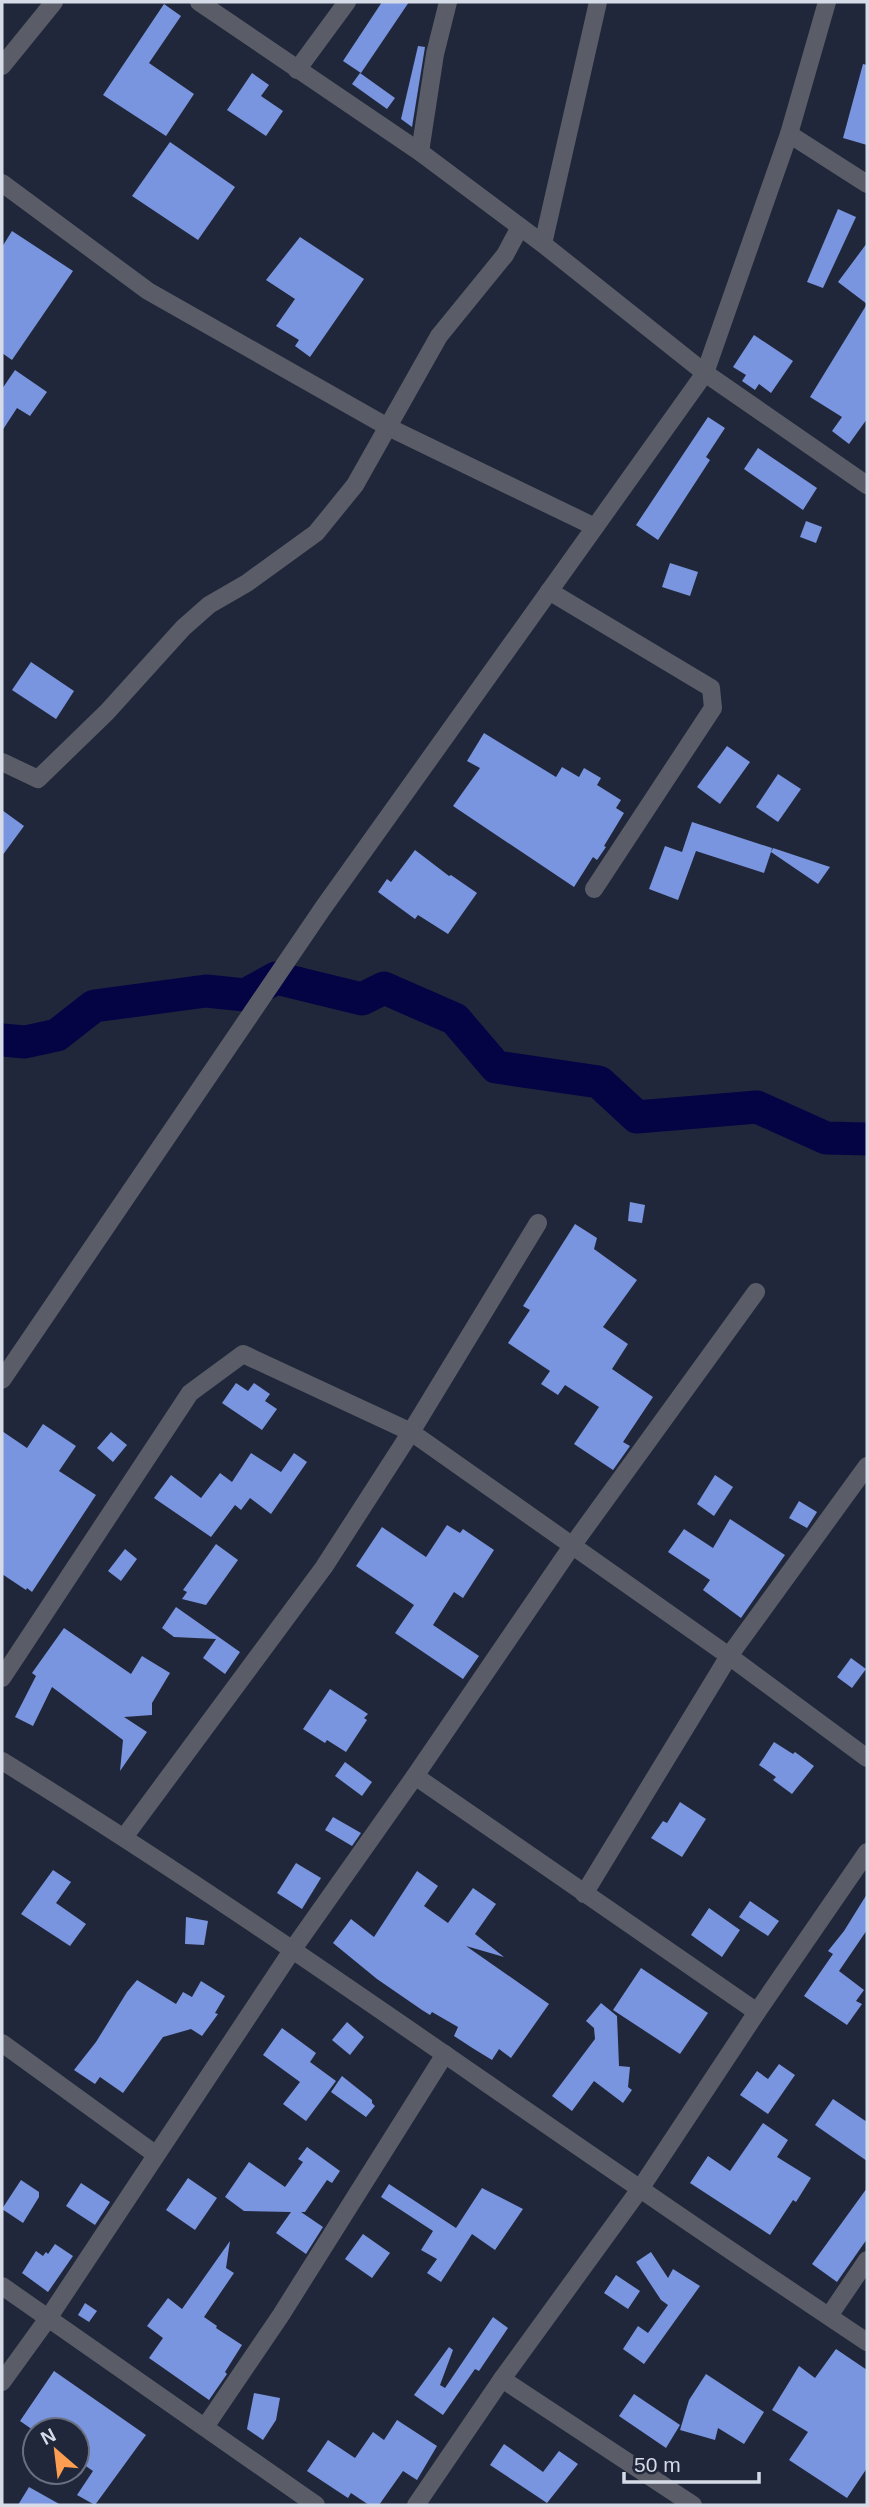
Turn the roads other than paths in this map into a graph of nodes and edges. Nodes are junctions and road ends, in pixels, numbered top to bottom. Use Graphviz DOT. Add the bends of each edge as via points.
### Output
graph roads {
  1 [pos="54,2"];
  2 [pos="198,2"];
  3 [pos="348,2"];
  4 [pos="448,2"];
  5 [pos="598,2"];
  6 [pos="827,2"];
  7 [pos="2,66"];
  8 [pos="297,70"];
  9 [pos="789,134"];
  10 [pos="420,152"];
  11 [pos="2,183"];
  12 [pos="867,184"];
  13 [pos="520,227"];
  14 [pos="543,244"];
  15 [pos="705,373"];
  16 [pos="386,426"];
  17 [pos="867,485"];
  18 [pos="595,527"];
  19 [pos="549,591"];
  20 [pos="2,762"];
  21 [pos="594,889"];
  22 [pos="538,1223"];
  23 [pos="756,1292"];
  24 [pos="2,1380"];
  25 [pos="411,1432"];
  26 [pos="867,1466"];
  27 [pos="572,1546"];
  28 [pos="729,1656"];
  29 [pos="2,1678"];
  30 [pos="867,1758"];
  31 [pos="2,1761"];
  32 [pos="415,1776"];
  33 [pos="125,1836"];
  34 [pos="867,1852"];
  35 [pos="584,1894"];
  36 [pos="293,1949"];
  37 [pos="757,2012"];
  38 [pos="2,2043"];
  39 [pos="445,2054"];
  40 [pos="155,2154"];
  41 [pos="640,2189"];
  42 [pos="867,2260"];
  43 [pos="2,2286"];
  44 [pos="830,2316"];
  45 [pos="49,2317"];
  46 [pos="867,2342"];
  47 [pos="502,2379"];
  48 [pos="2,2382"];
  49 [pos="205,2427"];
  50 [pos="316,2505"];
  51 [pos="416,2505"];
  52 [pos="693,2505"];
  1 -- 7 [label="street"];
  2 -- 8 [label="street"];
  3 -- 8 [label="street"];
  4 -- 10 [label="street"];
  5 -- 14 [label="street"];
  6 -- 9 [label="street"];
  8 -- 10 [label="street"];
  9 -- 12 [label="street"];
  9 -- 15 [label="street"];
  10 -- 13 [label="street"];
  11 -- 16 [label="street" via="148,291"];
  13 -- 14 [label="street"];
  13 -- 16 [label="street" via="505,255 439,336"];
  14 -- 15 [label="street"];
  15 -- 17 [label="street"];
  15 -- 18 [label="street"];
  16 -- 18 [label="street"];
  16 -- 20 [label="street" via="355,485 316,533 209,605 183,628 38,779"];
  18 -- 19 [label="street"];
  19 -- 21 [label="street" via="710,688 713,708"];
  19 -- 24 [label="street" via="323,908"];
  22 -- 25 [label="street"];
  23 -- 27 [label="street"];
  25 -- 27 [label="street"];
  25 -- 29 [label="street" via="243,1354 190,1393"];
  25 -- 33 [label="street" via="324,1567"];
  26 -- 28 [label="street"];
  27 -- 28 [label="street"];
  27 -- 32 [label="street"];
  28 -- 30 [label="street"];
  28 -- 35 [label="street"];
  31 -- 33 [label="street"];
  32 -- 35 [label="street"];
  32 -- 36 [label="street"];
  33 -- 36 [label="street"];
  34 -- 37 [label="street"];
  35 -- 37 [label="street"];
  36 -- 39 [label="street"];
  36 -- 40 [label="street"];
  37 -- 41 [label="street"];
  38 -- 40 [label="street"];
  39 -- 41 [label="street"];
  39 -- 49 [label="street"];
  40 -- 45 [label="street"];
  41 -- 44 [label="street"];
  41 -- 47 [label="street"];
  42 -- 44 [label="street"];
  43 -- 45 [label="street"];
  44 -- 46 [label="street"];
  45 -- 48 [label="street"];
  45 -- 49 [label="street"];
  47 -- 51 [label="street"];
  47 -- 52 [label="street"];
  49 -- 50 [label="street"];
}
